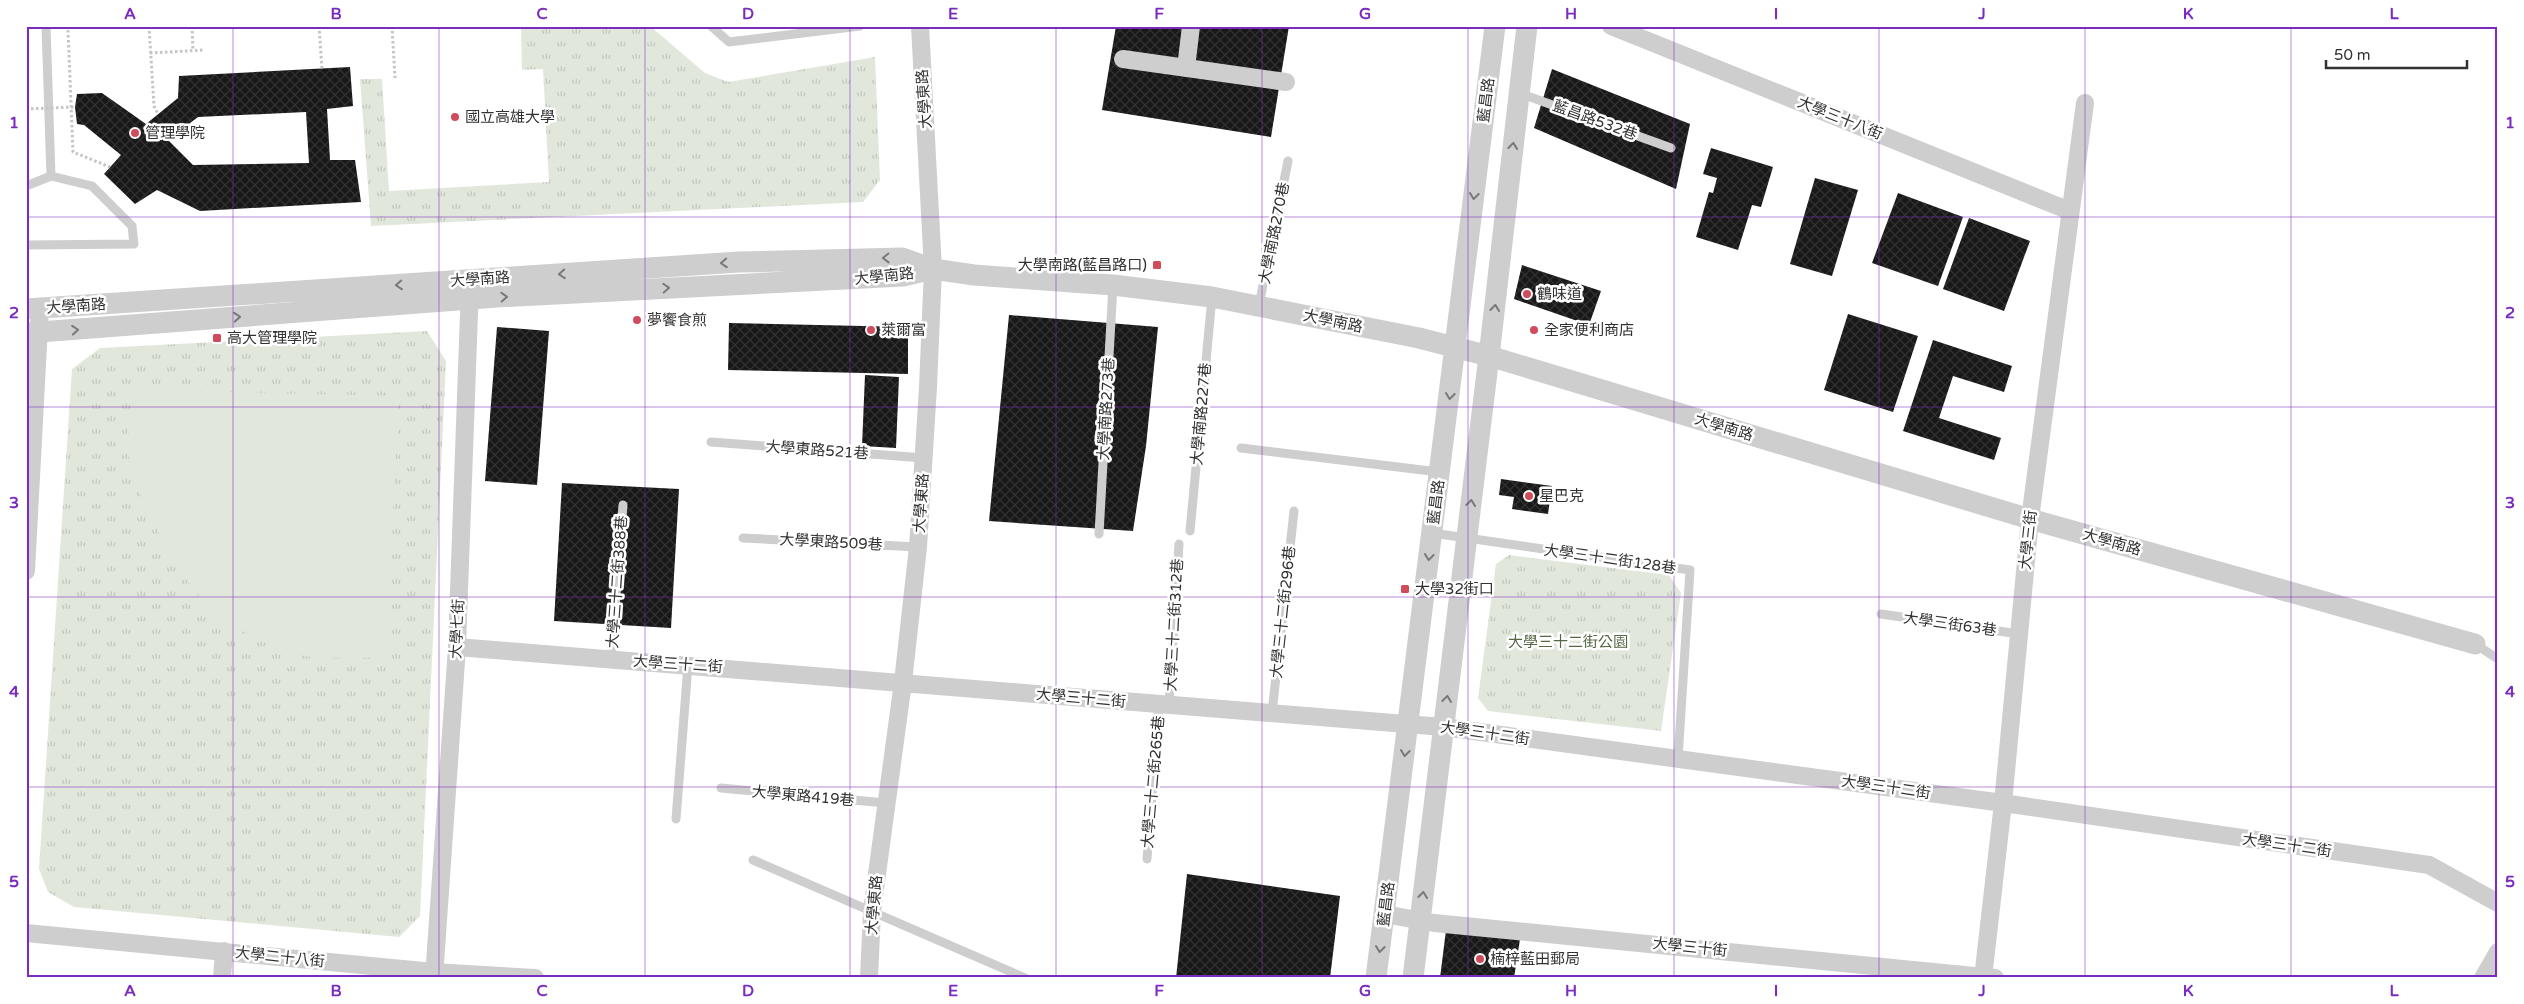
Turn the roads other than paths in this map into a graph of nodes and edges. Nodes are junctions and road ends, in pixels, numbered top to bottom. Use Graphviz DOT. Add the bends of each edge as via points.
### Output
graph roads {
  1 [pos="46,26"];
  2 [pos="711,26"];
  3 [pos="860,26"];
  4 [pos="920,26"];
  5 [pos="1191,26"];
  6 [pos="1495,26"];
  7 [pos="1527,26"];
  8 [pos="1611,26"];
  9 [pos="1123,59"];
  10 [pos="1186,68"];
  11 [pos="1286,82"];
  12 [pos="1519,92"];
  13 [pos="2085,103"];
  14 [pos="1671,148"];
  15 [pos="1288,161"];
  16 [pos="51,176"];
  17 [pos="26,186"];
  18 [pos="2070,211"];
  19 [pos="26,245"];
  20 [pos="933,269"];
  21 [pos="1113,285"];
  22 [pos="470,289"];
  23 [pos="1212,297"];
  24 [pos="1259,305"];
  25 [pos="33,309"];
  26 [pos="33,333"];
  27 [pos="1456,348"];
  28 [pos="1489,356"];
  29 [pos="711,442"];
  30 [pos="1241,448"];
  31 [pos="924,458"];
  32 [pos="1440,473"];
  33 [pos="623,504"];
  34 [pos="1294,511"];
  35 [pos="2030,519"];
  36 [pos="1190,531"];
  37 [pos="1432,533"];
  38 [pos="1099,534"];
  39 [pos="743,538"];
  40 [pos="1466,540"];
  41 [pos="1179,544"];
  42 [pos="918,547"];
  43 [pos="26,571"];
  44 [pos="1881,614"];
  45 [pos="2019,634"];
  46 [pos="2475,644"];
  47 [pos="457,647"];
  48 [pos="611,659"];
  49 [pos="2498,659"];
  50 [pos="688,665"];
  51 [pos="903,682"];
  52 [pos="1164,705"];
  53 [pos="1272,713"];
  54 [pos="1408,723"];
  55 [pos="1444,727"];
  56 [pos="1678,759"];
  57 [pos="721,788"];
  58 [pos="886,803"];
  59 [pos="2003,803"];
  60 [pos="676,819"];
  61 [pos="1147,859"];
  62 [pos="754,860"];
  63 [pos="2498,903"];
  64 [pos="872,911"];
  65 [pos="1384,914"];
  66 [pos="1420,920"];
  67 [pos="26,933"];
  68 [pos="224,951"];
  69 [pos="2498,952"];
  70 [pos="434,975"];
  71 [pos="1987,977"];
  72 [pos="222,978"];
  73 [pos="535,978"];
  74 [pos="869,978"];
  75 [pos="1025,978"];
  76 [pos="1376,978"];
  77 [pos="1412,978"];
  78 [pos="2482,978"];
  1 -- 16 [label="lane"];
  2 -- 3 [label="lane" via="729,42"];
  4 -- 20 [label="street, 大學東路"];
  5 -- 10 [label="street"];
  6 -- 27 [label="street, 藍昌路, one-way"];
  7 -- 12 [label="street"];
  8 -- 18 [label="street, 大學三十八街"];
  9 -- 10 [label="street"];
  10 -- 11 [label="street"];
  12 -- 14 [label="lane, 藍昌路532巷"];
  28 -- 12 [label="street, one-way"];
  13 -- 18 [label="street, 大學三街"];
  15 -- 24 [label="lane, 大學南路270巷"];
  16 -- 17 [label="lane"];
  16 -- 19 [label="lane" via="92,186 132,226 134,244"];
  18 -- 35 [label="street, 大學三街"];
  20 -- 21 [label="street, 大學南路"];
  20 -- 22 [label="street, 大學南路" via="902,258 768,261"];
  20 -- 31 [label="street, 大學東路"];
  21 -- 23 [label="street, 大學南路"];
  21 -- 38 [label="lane, 大學南路273巷"];
  22 -- 25 [label="street, 大學南路, one-way"];
  26 -- 22 [label="street, 大學南路, one-way"];
  22 -- 47 [label="street, 大學七街"];
  23 -- 24 [label="street, 大學南路"];
  23 -- 36 [label="lane, 大學南路227巷"];
  24 -- 27 [label="street, 大學南路"];
  25 -- 26 [label="street"];
  26 -- 43 [label="street"];
  27 -- 28 [label="street, 大學南路"];
  27 -- 32 [label="street, 藍昌路, one-way"];
  28 -- 35 [label="street, 大學南路"];
  40 -- 28 [label="street, one-way"];
  29 -- 31 [label="lane, 大學東路521巷"];
  30 -- 32 [label="lane"];
  31 -- 42 [label="street, 大學東路"];
  32 -- 37 [label="street, 藍昌路"];
  33 -- 48 [label="lane, 大學三十二街388巷"];
  34 -- 53 [label="lane, 大學三十二街296巷"];
  35 -- 45 [label="street, 大學三街"];
  35 -- 46 [label="street, 大學南路"];
  37 -- 40 [label="lane, 大學三十二街128巷"];
  37 -- 54 [label="street, 藍昌路, one-way"];
  39 -- 42 [label="lane, 大學東路509巷"];
  55 -- 40 [label="street, one-way"];
  40 -- 56 [label="lane, 大學三十二街128巷" via="1690,570"];
  41 -- 52 [label="lane, 大學三十二街312巷"];
  42 -- 51 [label="street, 大學東路"];
  44 -- 45 [label="lane, 大學三街63巷"];
  45 -- 59 [label="street, 大學三街"];
  46 -- 49 [label="lane, 大學南路"];
  47 -- 48 [label="street, 大學三十二街"];
  47 -- 70 [label="street, 大學七街"];
  48 -- 50 [label="street, 大學三十二街"];
  50 -- 51 [label="street, 大學三十二街"];
  50 -- 60 [label="lane"];
  51 -- 52 [label="street, 大學三十二街"];
  51 -- 58 [label="street, 大學東路"];
  52 -- 53 [label="street, 大學三十二街"];
  52 -- 61 [label="lane, 大學三十二街265巷"];
  53 -- 54 [label="street, 大學三十二街"];
  54 -- 55 [label="street, 大學三十二街"];
  54 -- 65 [label="street, 藍昌路, one-way"];
  55 -- 56 [label="street, 大學三十二街"];
  66 -- 55 [label="street, one-way"];
  56 -- 59 [label="street, 大學三十二街"];
  57 -- 58 [label="lane, 大學東路419巷"];
  58 -- 64 [label="street, 大學東路"];
  59 -- 63 [label="street, 大學三十二街" via="2428,866"];
  59 -- 71 [label="street, 大學三街"];
  62 -- 64 [label="lane"];
  64 -- 74 [label="street, 大學東路"];
  64 -- 75 [label="lane"];
  65 -- 66 [label="street, 大學三十街"];
  65 -- 76 [label="street, 藍昌路, one-way"];
  66 -- 71 [label="street, 大學三十街"];
  66 -- 77 [label="street"];
  67 -- 68 [label="street, 大學二十八街"];
  68 -- 70 [label="street, 大學二十八街"];
  68 -- 72 [label="street"];
  69 -- 78 [label="street"];
  70 -- 73 [label="street, 大學二十八街"];
}
